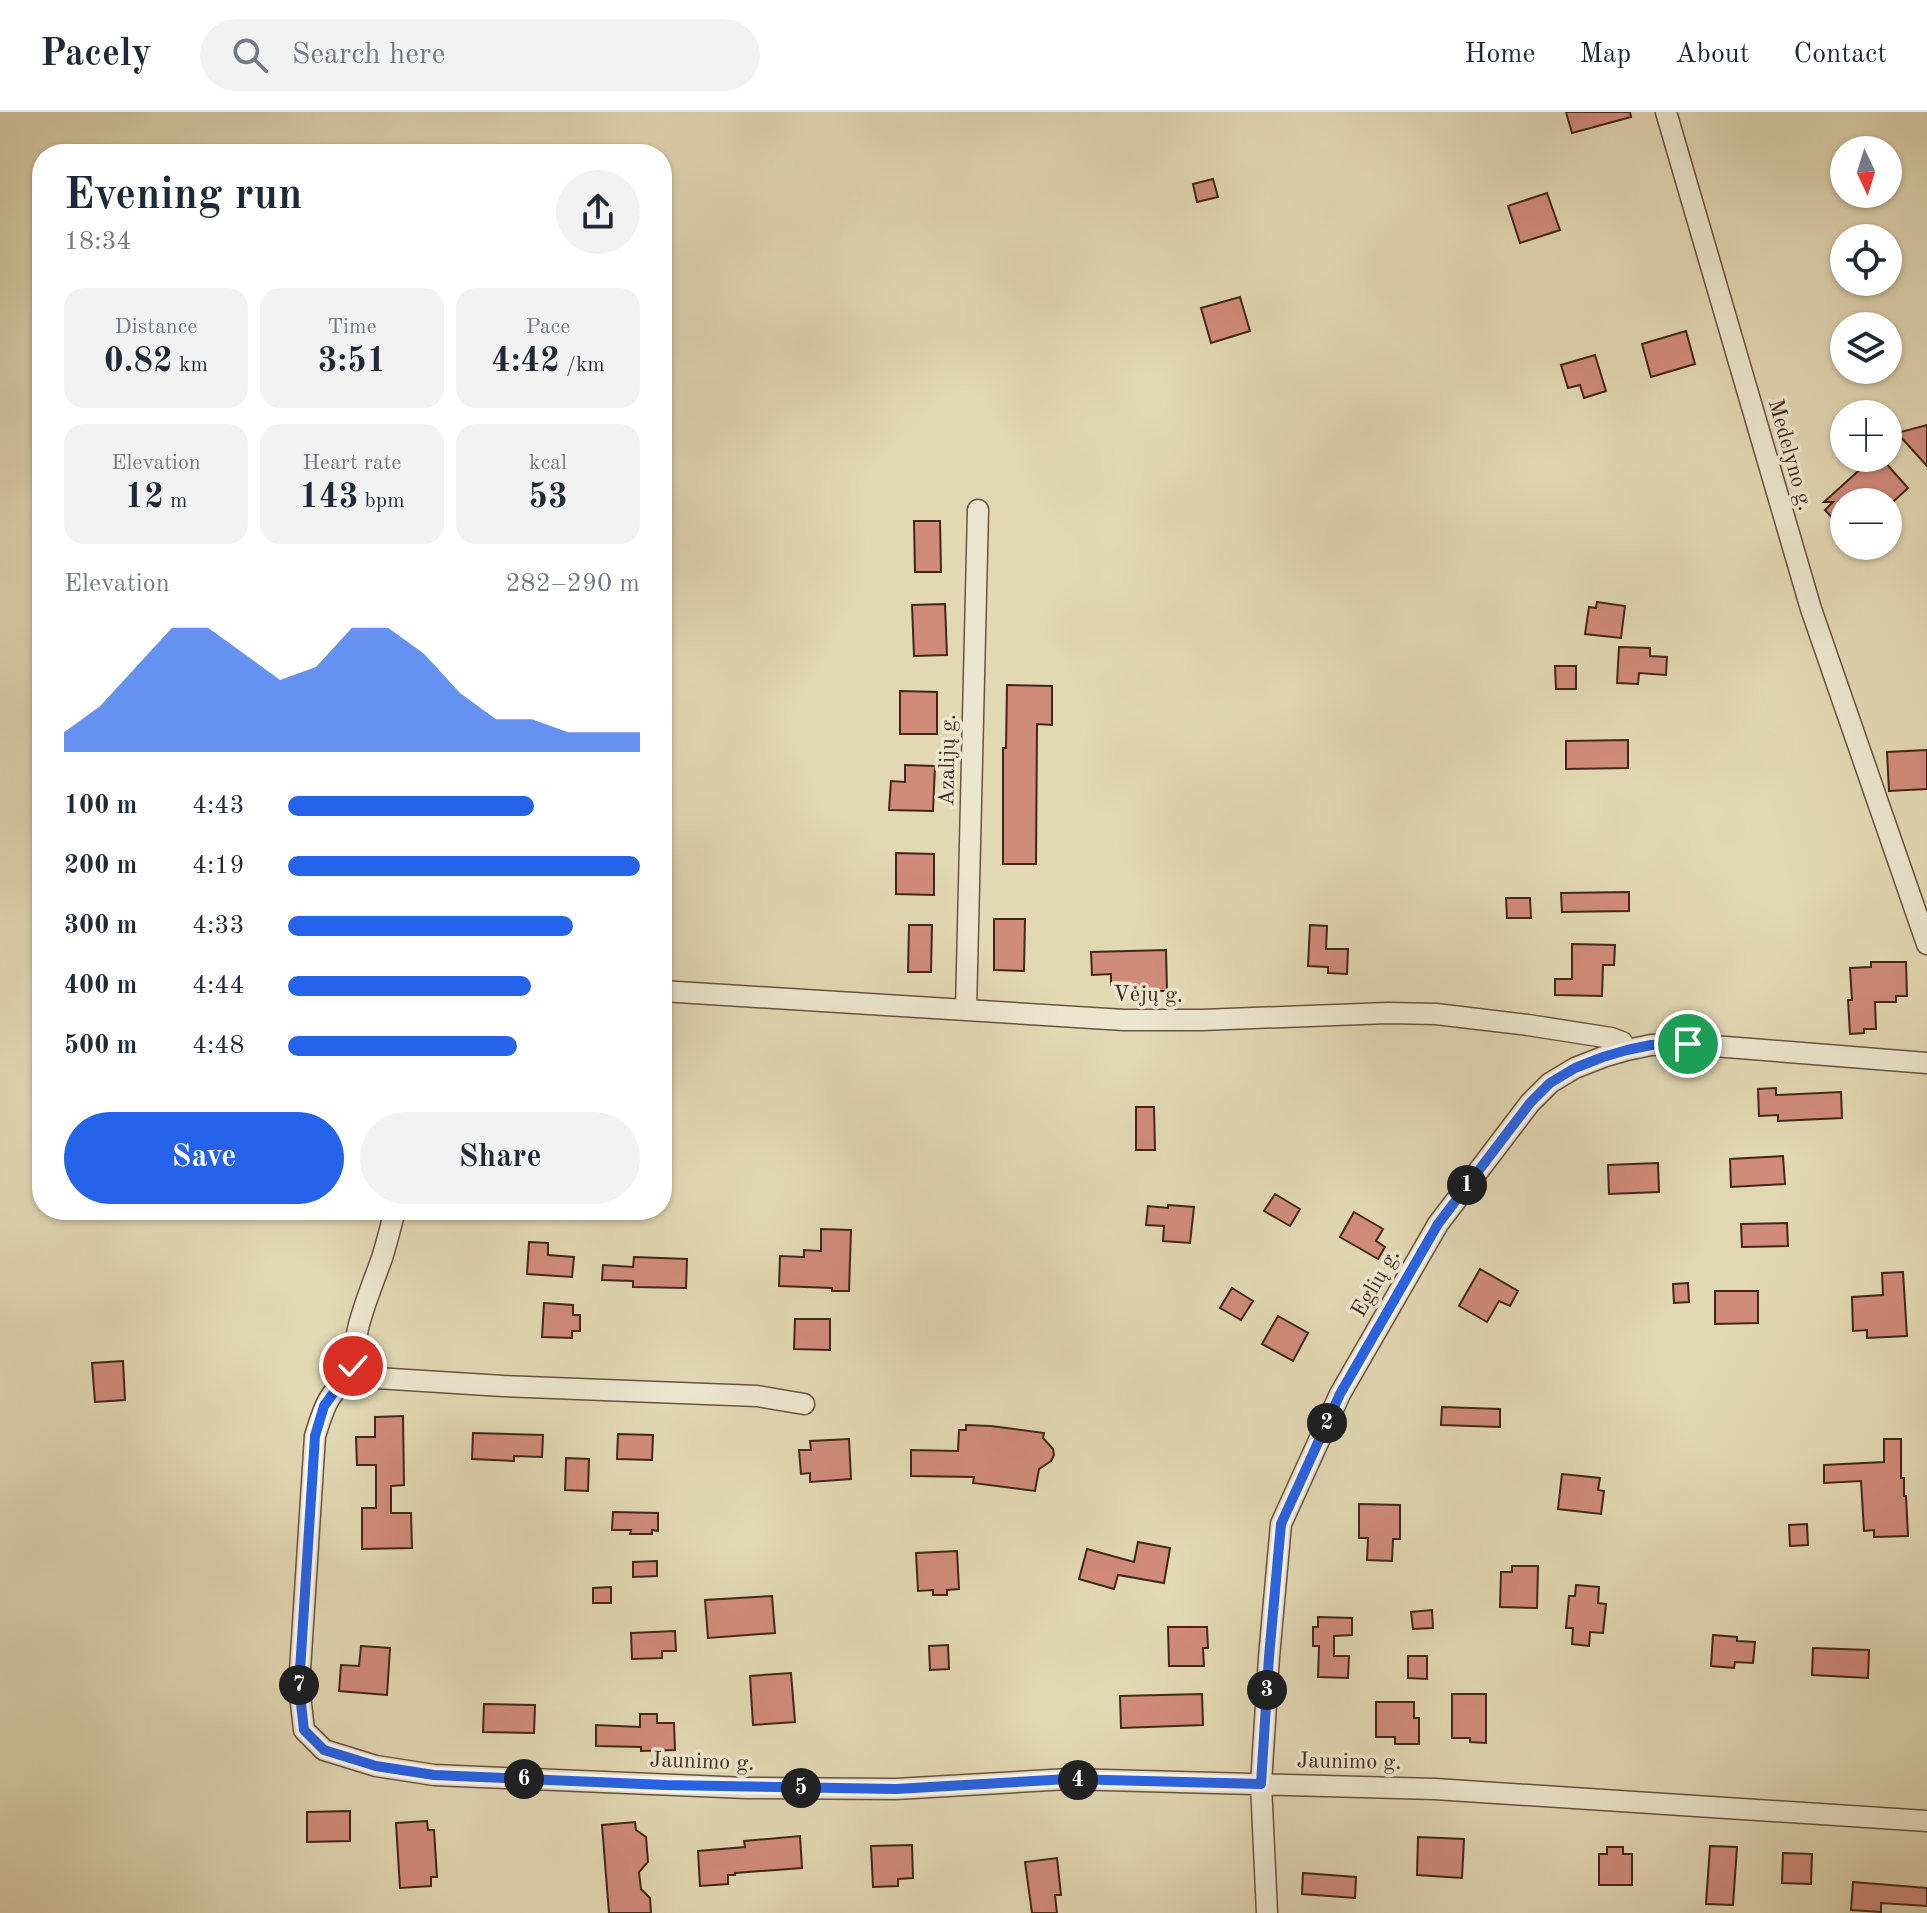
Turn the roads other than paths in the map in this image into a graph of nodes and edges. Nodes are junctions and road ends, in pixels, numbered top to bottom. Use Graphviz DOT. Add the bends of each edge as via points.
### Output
graph roads {
  1 [pos="1666,112"];
  2 [pos="978,510"];
  3 [pos="1927,944"];
  4 [pos="672,992"];
  5 [pos="966,1010"];
  6 [pos="1627,1050"];
  7 [pos="1927,1063"];
  8 [pos="392,1220"];
  9 [pos="355,1378"];
  10 [pos="804,1404"];
  11 [pos="1261,1784"];
  12 [pos="1927,1821"];
  13 [pos="1267,1913"];
  1 -- 3 [label="street, Medelyno g." via="1811,609"];
  2 -- 5 [label="street, Azalijų g."];
  4 -- 5 [label="street, Vėjų g."];
  5 -- 6 [label="street, Vėjų g." via="1124,1020 1436,1014 1611,1038"];
  6 -- 7 [label="street, Eglių g." via="1688,1044"];
  6 -- 11 [label="street, Eglių g." via="1575,1068 1530,1103 1438,1224 1340,1394 1281,1524"];
  8 -- 9 [label="street" via="355,1341"];
  9 -- 10 [label="street" via="757,1396"];
  9 -- 11 [label="street, Jaunimo g." via="337,1388 324,1406 315,1436 299,1686 304,1730 324,1750 376,1766 434,1775 666,1785 896,1789 1068,1779"];
  11 -- 12 [label="street, Jaunimo g." via="1447,1789"];
  11 -- 13 [label="street, Eglių g."];
}
